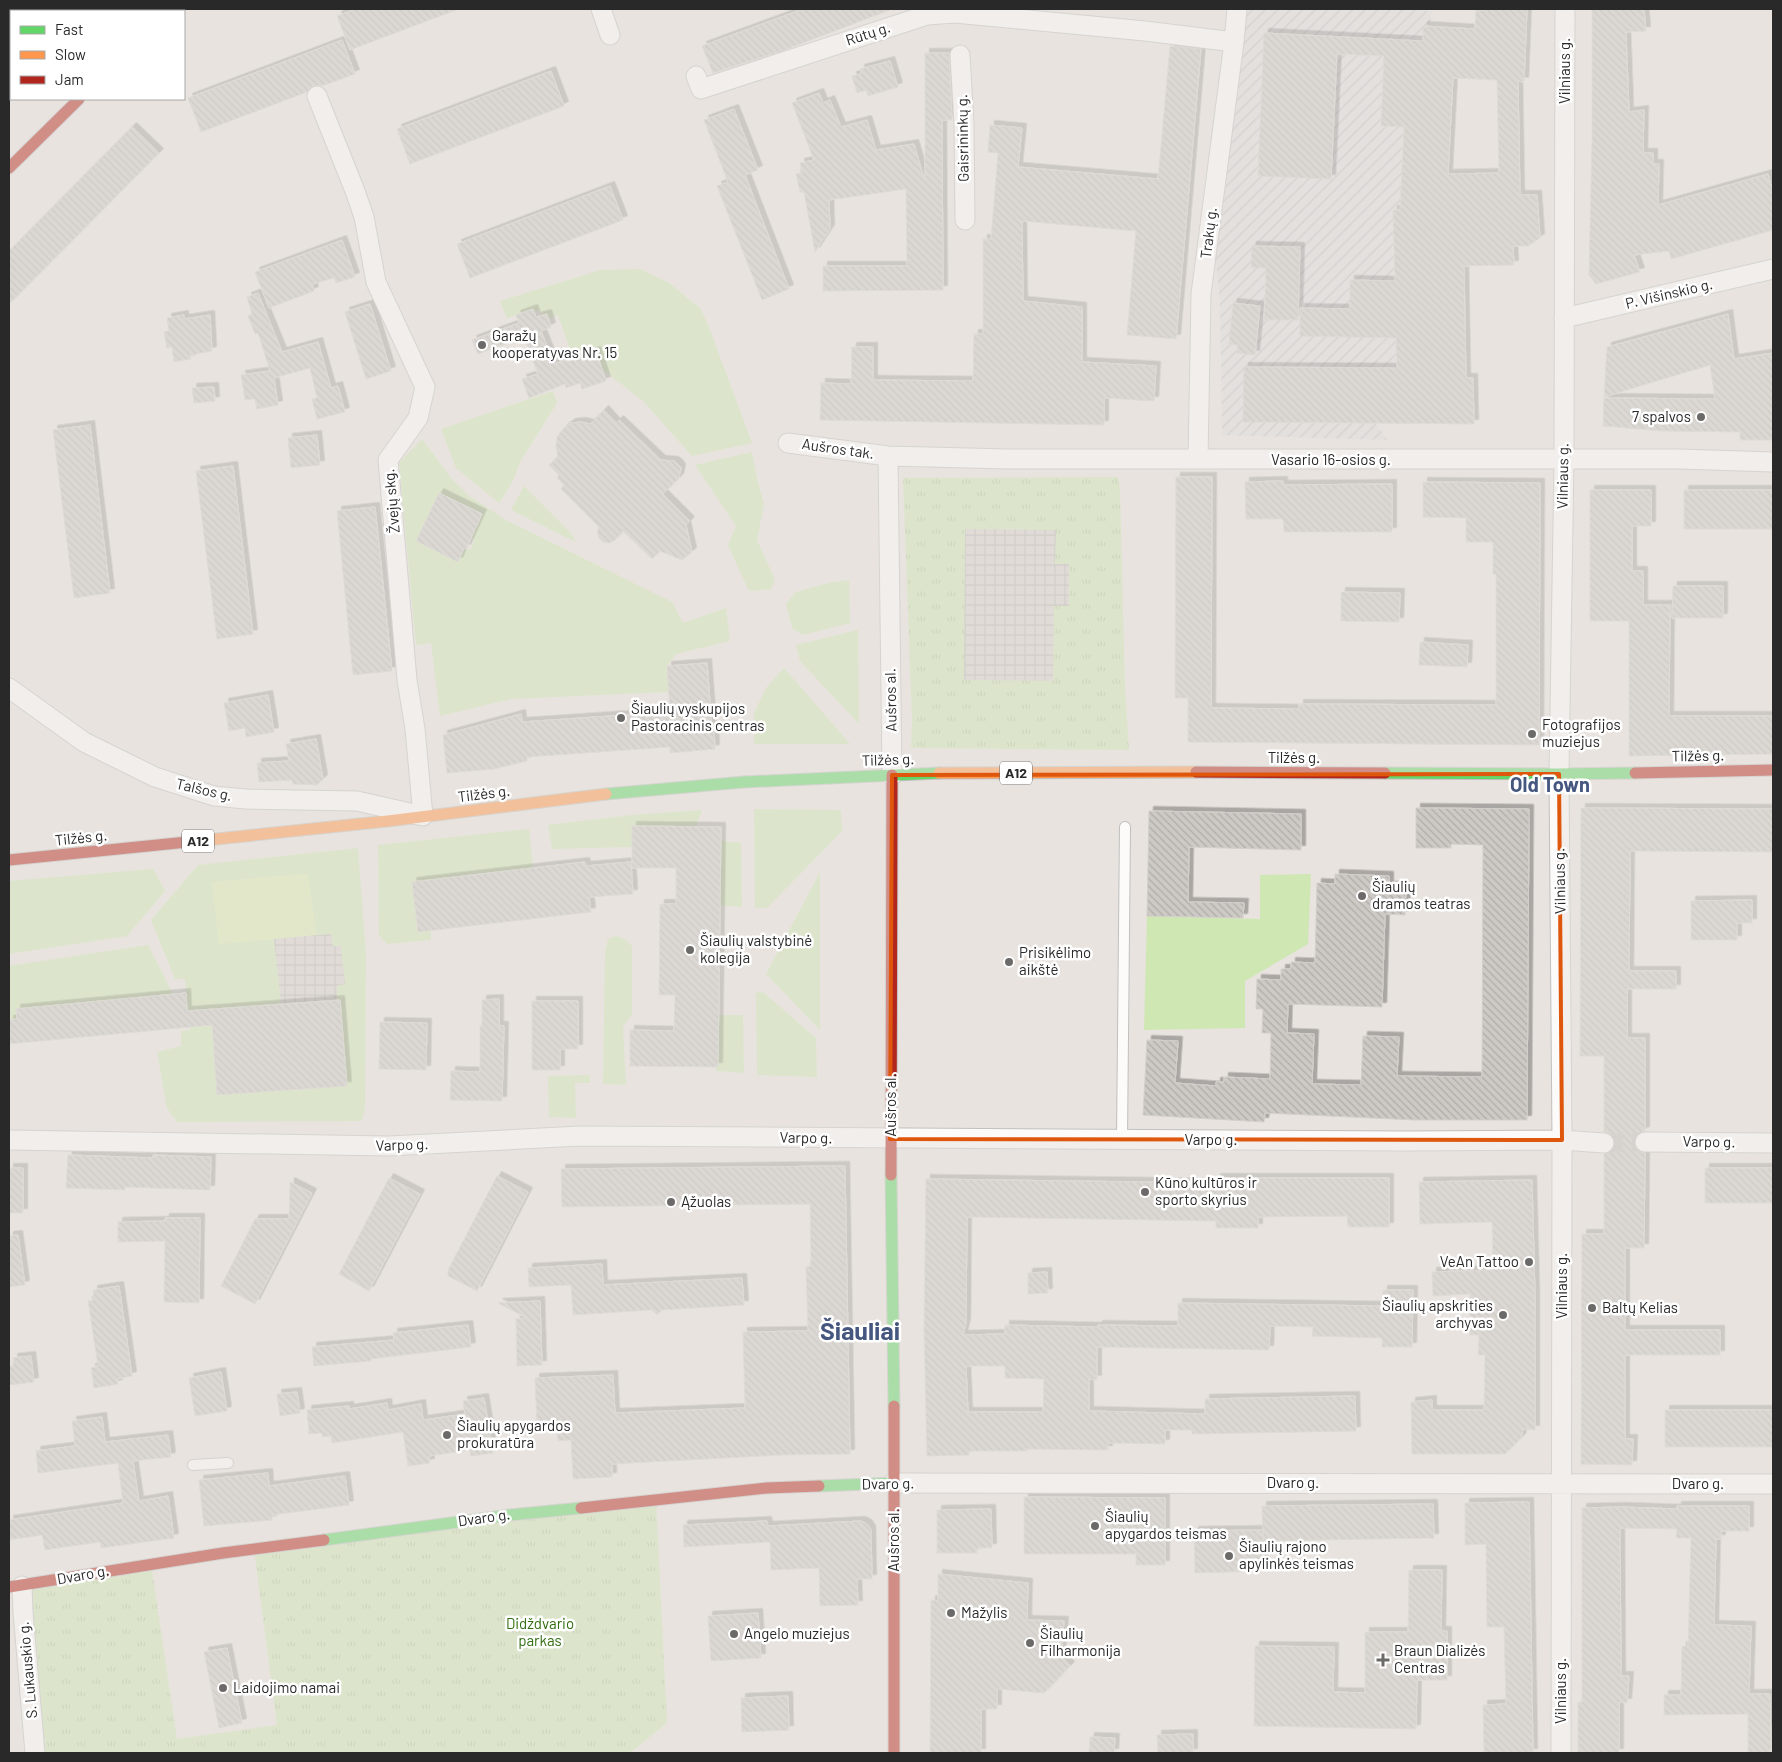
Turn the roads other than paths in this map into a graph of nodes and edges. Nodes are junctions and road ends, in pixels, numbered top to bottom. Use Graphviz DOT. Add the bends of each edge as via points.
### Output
graph roads {
  1 [pos="600,9"];
  2 [pos="1237,9"];
  3 [pos="1565,9"];
  4 [pos="610,35"];
  5 [pos="1234,42"];
  6 [pos="960,55"];
  7 [pos="696,76"];
  8 [pos="317,96"];
  9 [pos="78,100"];
  10 [pos="9,168"];
  11 [pos="965,220"];
  12 [pos="1773,269"];
  13 [pos="1564,318"];
  14 [pos="788,443"];
  15 [pos="888,456"];
  16 [pos="1198,459"];
  17 [pos="1564,460"];
  18 [pos="1773,462"];
  19 [pos="9,688"];
  20 [pos="1773,770"];
  21 [pos="1559,774"];
  22 [pos="892,775"];
  23 [pos="424,816"];
  24 [pos="1125,827"];
  25 [pos="9,860"];
  26 [pos="890,1139"];
  27 [pos="9,1140"];
  28 [pos="1122,1140"];
  29 [pos="1562,1140"];
  30 [pos="1645,1142"];
  31 [pos="1604,1143"];
  32 [pos="1773,1143"];
  33 [pos="228,1463"];
  34 [pos="193,1465"];
  35 [pos="894,1483"];
  36 [pos="1561,1484"];
  37 [pos="1773,1484"];
  38 [pos="16,1587"];
  39 [pos="35,1753"];
  40 [pos="894,1753"];
  41 [pos="1561,1753"];
  1 -- 4 [label="street"];
  2 -- 5 [label="street, Trakų g."];
  3 -- 13 [label="street, Vilniaus g."];
  5 -- 7 [label="street, Rūtų g." via="1063,23 936,14 701,89"];
  5 -- 16 [label="street, Trakų g." via="1202,294"];
  6 -- 11 [label="street, Gaisrininkų g."];
  8 -- 23 [label="street, Žvejų skg." via="364,217 376,282 425,387 418,418 388,460 407,680"];
  9 -- 10 [label="main road"];
  12 -- 13 [label="street, P. Višinskio g."];
  13 -- 17 [label="street, Vilniaus g."];
  14 -- 15 [label="street, Aušros tak."];
  15 -- 16 [label="street, Vasario 16-osios g."];
  15 -- 22 [label="street, Aušros al."];
  16 -- 17 [label="street, Vasario 16-osios g."];
  17 -- 18 [label="street, Vasario 16-osios g."];
  17 -- 21 [label="street, Vilniaus g."];
  19 -- 23 [label="street, Talšos g." via="84,742 155,778 214,796 357,801"];
  20 -- 21 [label="main road, Tilžės g. / A12"];
  21 -- 22 [label="main road, Tilžės g. / A12" via="1120,772"];
  21 -- 29 [label="street, Vilniaus g."];
  22 -- 23 [label="main road, Tilžės g. / A12" via="643,790"];
  22 -- 26 [label="main road, Aušros al."];
  23 -- 25 [label="main road, Tilžės g. / A12"];
  24 -- 28 [label="lane"];
  26 -- 27 [label="street, Varpo g." via="580,1136 389,1146"];
  26 -- 28 [label="street, Varpo g."];
  26 -- 35 [label="main road, Aušros al."];
  28 -- 29 [label="street, Varpo g."];
  29 -- 31 [label="street, Varpo g."];
  29 -- 36 [label="street, Vilniaus g."];
  30 -- 32 [label="street, Varpo g."];
  33 -- 34 [label="lane"];
  35 -- 36 [label="street, Dvaro g."];
  35 -- 38 [label="main road, Dvaro g." via="767,1488 510,1515 223,1553"];
  35 -- 40 [label="main road, Aušros al."];
  36 -- 37 [label="street, Dvaro g."];
  36 -- 41 [label="street, Vilniaus g."];
  38 -- 39 [label="street, S. Lukauskio g." via="23,1612"];
}
